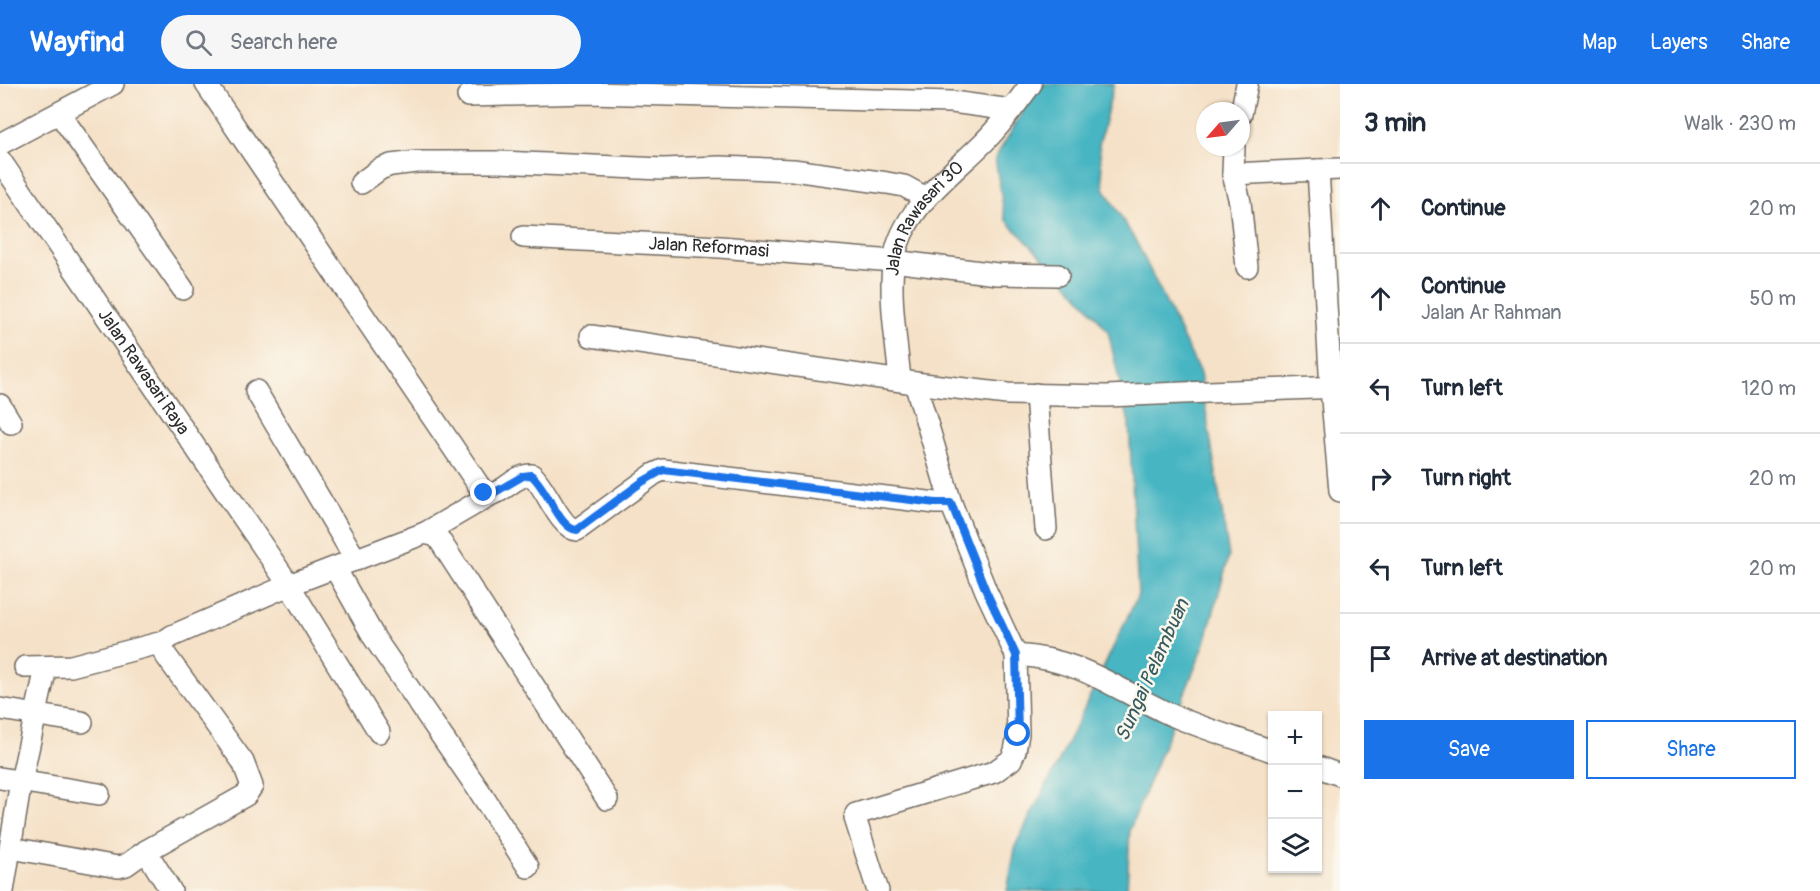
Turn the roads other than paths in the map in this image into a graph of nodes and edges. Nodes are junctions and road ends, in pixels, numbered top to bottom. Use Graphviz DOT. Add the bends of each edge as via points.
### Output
graph roads {
  1 [pos="113,84"];
  2 [pos="206,84"];
  3 [pos="1031,84"];
  4 [pos="1247,84"];
  5 [pos="468,96"];
  6 [pos="1243,102"];
  7 [pos="1011,110"];
  8 [pos="59,113"];
  9 [pos="0,144"];
  10 [pos="1234,156"];
  11 [pos="0,160"];
  12 [pos="1340,169"];
  13 [pos="1318,170"];
  14 [pos="1233,174"];
  15 [pos="361,183"];
  16 [pos="926,198"];
  17 [pos="523,237"];
  18 [pos="893,261"];
  19 [pos="1247,267"];
  20 [pos="1332,268"];
  21 [pos="1058,275"];
  22 [pos="183,289"];
  23 [pos="591,336"];
  24 [pos="907,381"];
  25 [pos="1335,387"];
  26 [pos="256,391"];
  27 [pos="1036,394"];
  28 [pos="1340,491"];
  29 [pos="492,494"];
  30 [pos="951,503"];
  31 [pos="1046,529"];
  32 [pos="425,533"];
  33 [pos="356,560"];
  34 [pos="334,568"];
  35 [pos="288,585"];
  36 [pos="163,642"];
  37 [pos="1016,655"];
  38 [pos="0,709"];
  39 [pos="36,715"];
  40 [pos="82,722"];
  41 [pos="379,732"];
  42 [pos="1268,750"];
  43 [pos="1322,769"];
  44 [pos="1340,775"];
  45 [pos="0,778"];
  46 [pos="21,781"];
  47 [pos="99,794"];
  48 [pos="607,799"];
  49 [pos="7,850"];
  50 [pos="146,851"];
  51 [pos="528,867"];
  52 [pos="3,891"];
  53 [pos="171,891"];
  54 [pos="878,891"];
  1 -- 8 [label="street"];
  2 -- 29 [label="street" via="481,489"];
  3 -- 7 [label="street, Jalan Rawasari 30"];
  4 -- 6 [label="street"];
  5 -- 7 [label="street" via="589,93 952,102"];
  7 -- 16 [label="street, Jalan Rawasari 30" via="987,140"];
  8 -- 9 [label="street"];
  8 -- 22 [label="street"];
  10 -- 14 [label="street"];
  11 -- 35 [label="street, Jalan Rawasari Raya"];
  12 -- 13 [label="street"];
  13 -- 14 [label="street"];
  13 -- 20 [label="street"];
  14 -- 19 [label="street"];
  15 -- 16 [label="street" via="380,169 417,162 720,167 793,170 887,183 904,186"];
  16 -- 18 [label="street, Jalan Rawasari 30" via="901,233"];
  17 -- 18 [label="street, Jalan Reformasi"];
  18 -- 21 [label="street, Jalan Reformasi" via="997,274"];
  18 -- 24 [label="street, Jalan Rawasari 30" via="893,299"];
  20 -- 25 [label="street"];
  23 -- 24 [label="street"];
  24 -- 27 [label="street"];
  24 -- 30 [label="street, Jalan Rawasari 30"];
  25 -- 27 [label="street" via="1106,396"];
  25 -- 28 [label="street"];
  26 -- 33 [label="street"];
  27 -- 31 [label="street"];
  29 -- 30 [label="street" via="531,475 567,526 577,530 663,470"];
  29 -- 32 [label="street"];
  30 -- 37 [label="street, Jalan Rawasari 30"];
  32 -- 33 [label="street"];
  32 -- 48 [label="street" via="437,536"];
  33 -- 34 [label="street"];
  34 -- 35 [label="street"];
  34 -- 51 [label="street" via="375,639"];
  35 -- 36 [label="street"];
  35 -- 41 [label="street, Jalan Rawasari Raya"];
  36 -- 39 [label="street" via="71,666 35,668"];
  36 -- 50 [label="street" via="164,653 243,762 252,786 246,795"];
  37 -- 42 [label="street" via="1053,660 1096,675 1163,711"];
  37 -- 54 [label="street" via="1018,734 1011,760 994,772 856,814"];
  38 -- 39 [label="street"];
  39 -- 40 [label="street"];
  39 -- 46 [label="street"];
  43 -- 44 [label="street"];
  45 -- 46 [label="street"];
  46 -- 47 [label="street"];
  46 -- 49 [label="street"];
  49 -- 50 [label="street" via="118,867"];
  49 -- 52 [label="street"];
  50 -- 53 [label="street"];
}
